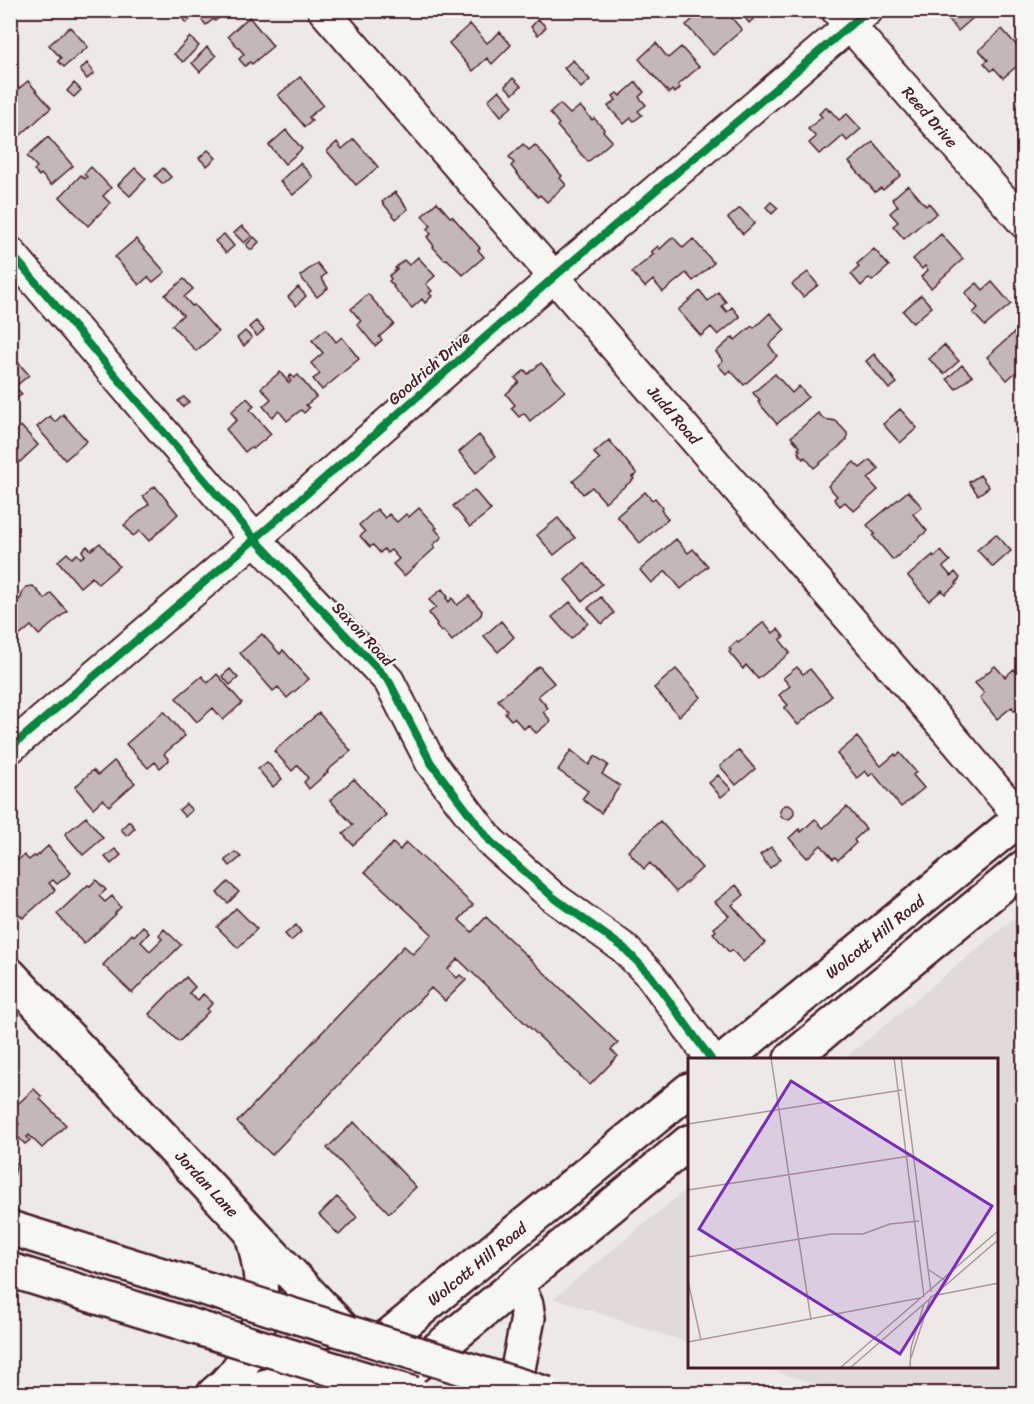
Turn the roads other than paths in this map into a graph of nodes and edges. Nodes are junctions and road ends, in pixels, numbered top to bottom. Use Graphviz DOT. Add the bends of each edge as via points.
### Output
graph roads {
  1 [pos="323,10"];
  2 [pos="852,16"];
  3 [pos="1023,223"];
  4 [pos="10,252"];
  5 [pos="554,276"];
  6 [pos="255,538"];
  7 [pos="10,748"];
  8 [pos="1022,818"];
  9 [pos="1023,867"];
  10 [pos="10,975"];
  11 [pos="710,1058"];
  12 [pos="727,1058"];
  13 [pos="791,1058"];
  14 [pos="688,1091"];
  15 [pos="688,1143"];
  16 [pos="10,1228"];
  17 [pos="250,1230"];
  18 [pos="10,1270"];
  19 [pos="517,1284"];
  20 [pos="364,1350"];
  21 [pos="394,1390"];
  22 [pos="214,1394"];
  23 [pos="240,1394"];
  24 [pos="513,1394"];
  25 [pos="548,1394"];
  1 -- 5 [label="street, Judd Road"];
  2 -- 3 [label="street, Reed Drive"];
  2 -- 5 [label="street, Goodrich Drive"];
  4 -- 6 [label="street, Saxon Road"];
  5 -- 6 [label="street, Goodrich Drive"];
  5 -- 8 [label="street, Judd Road"];
  6 -- 7 [label="street, Goodrich Drive"];
  6 -- 11 [label="street, Saxon Road" via="389,681 430,763 490,841 553,897 624,948 651,976"];
  8 -- 12 [label="main road, Wolcott Hill Road"];
  9 -- 13 [label="main road"];
  10 -- 17 [label="main road, Jordan Lane"];
  14 -- 20 [label="main road, Wolcott Hill Road" via="399,1329"];
  15 -- 19 [label="main road"];
  16 -- 25 [label="main road, bridge"];
  17 -- 20 [label="main road, Jordan Lane"];
  17 -- 22 [label="main road" via="262,1277 258,1326 240,1367"];
  18 -- 21 [label="main road, bridge"];
  19 -- 21 [label="main road" via="411,1370"];
  19 -- 24 [label="main road" via="528,1318"];
  20 -- 21 [label="main road, Jordan Lane"];
  20 -- 23 [label="main road, Wolcott Hill Road" via="327,1368"];
}
